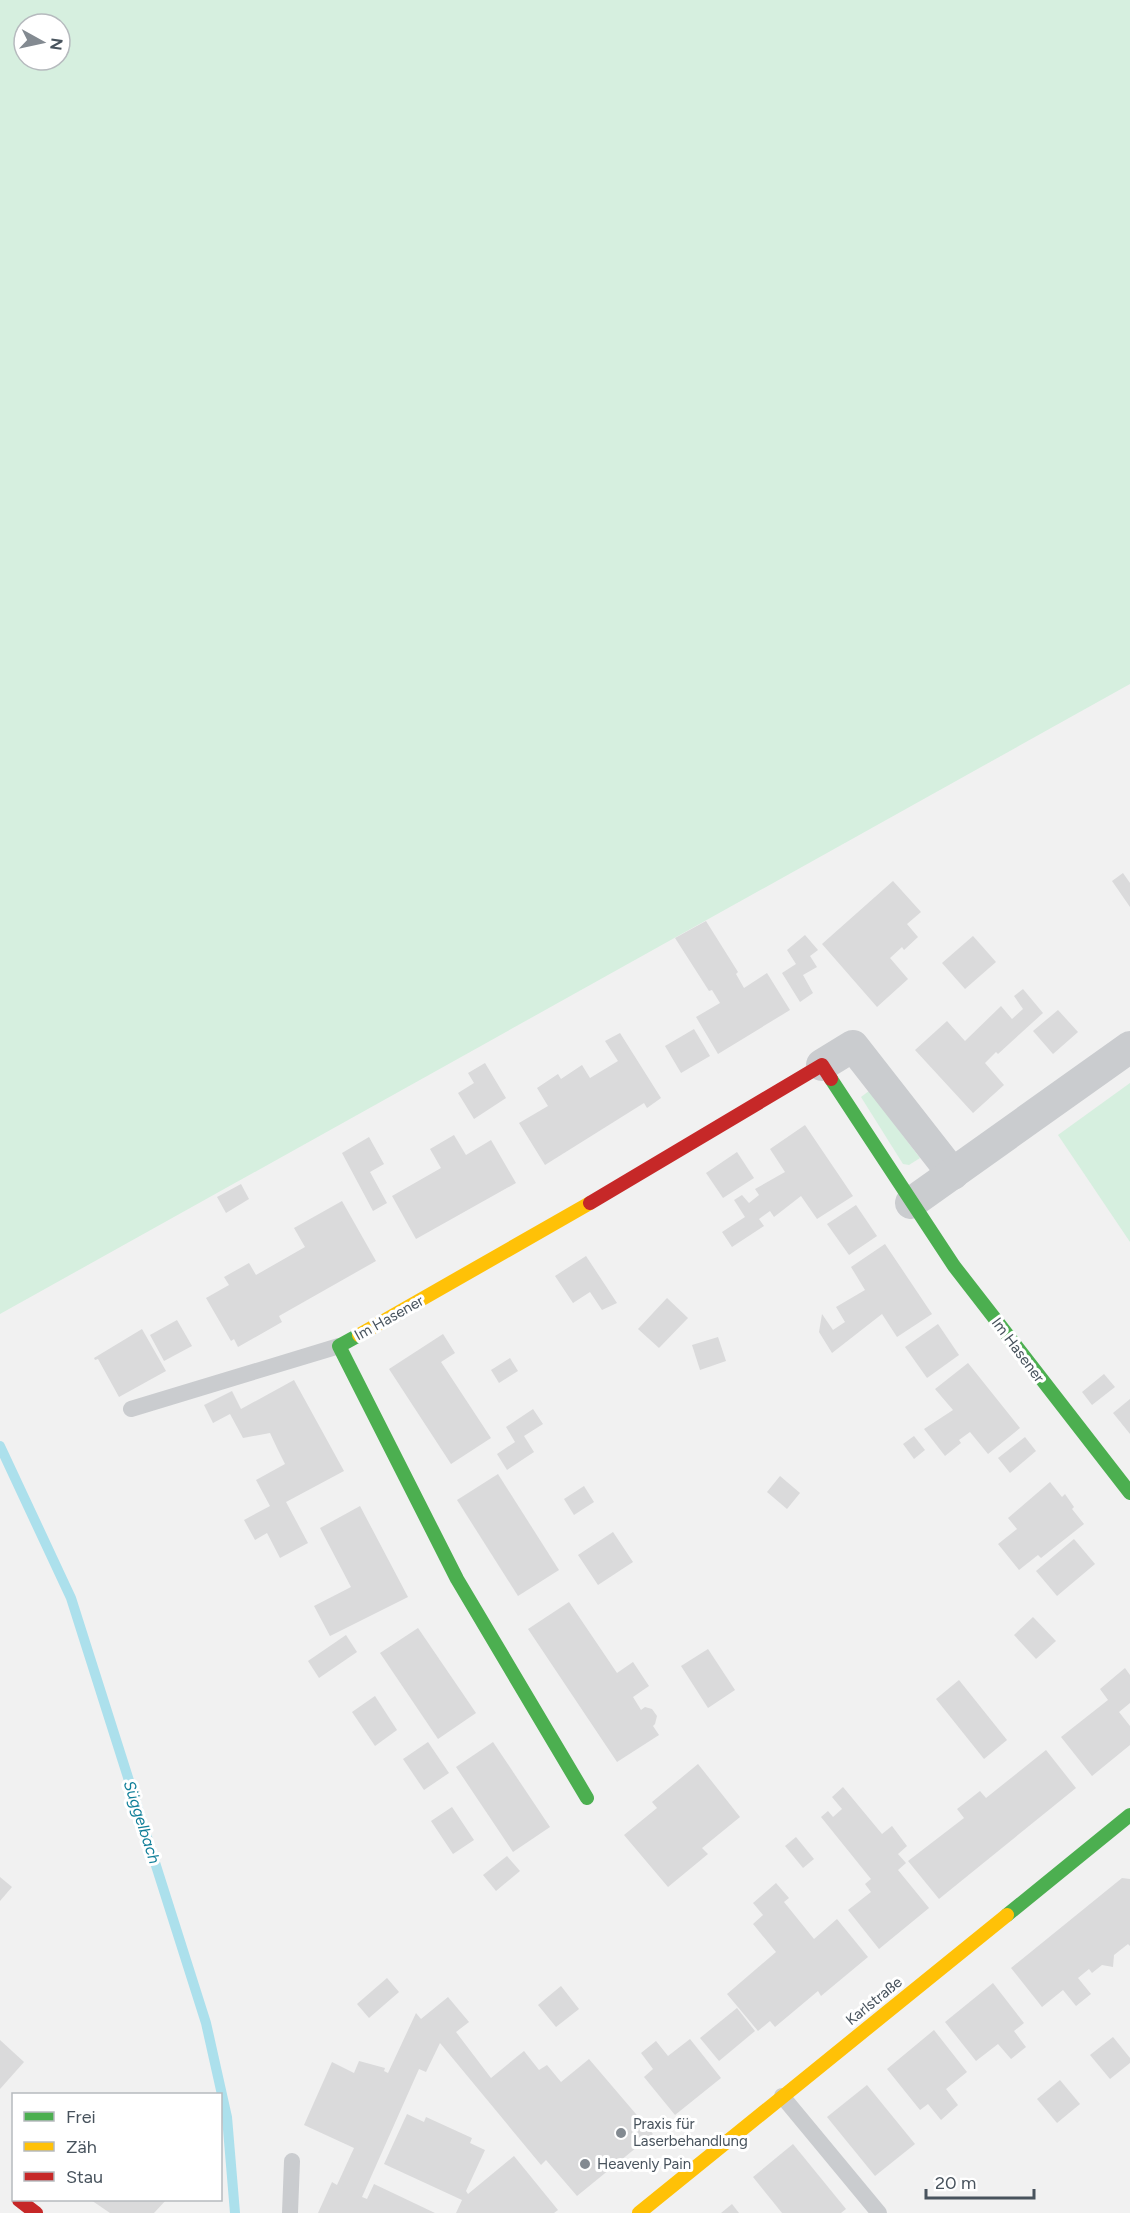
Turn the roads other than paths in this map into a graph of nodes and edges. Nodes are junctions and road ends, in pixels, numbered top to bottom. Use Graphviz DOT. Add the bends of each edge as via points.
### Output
graph roads {
  1 [pos="1130,1047"];
  2 [pos="822,1065"];
  3 [pos="953,1174"];
  4 [pos="911,1203"];
  5 [pos="339,1346"];
  6 [pos="131,1409"];
  7 [pos="1130,1493"];
  8 [pos="587,1798"];
  9 [pos="1128,1821"];
  10 [pos="782,2096"];
  11 [pos="292,2161"];
  12 [pos="21,2201"];
  13 [pos="36,2213"];
  14 [pos="290,2213"];
  15 [pos="639,2213"];
  16 [pos="879,2213"];
  1 -- 3 [label="street"];
  2 -- 3 [label="street, Im Hasener" via="853,1046"];
  2 -- 4 [label="street, Im Hasener"];
  2 -- 5 [label="street, Im Hasener" via="557,1223"];
  3 -- 4 [label="street"];
  4 -- 7 [label="street, Im Hasener" via="954,1266"];
  5 -- 6 [label="lane"];
  5 -- 8 [label="street, Im Hasener" via="457,1579"];
  9 -- 10 [label="street, Karlstraße"];
  10 -- 15 [label="street, Karlstraße"];
  10 -- 16 [label="lane"];
  11 -- 14 [label="lane"];
  12 -- 13 [label="street"];
}
